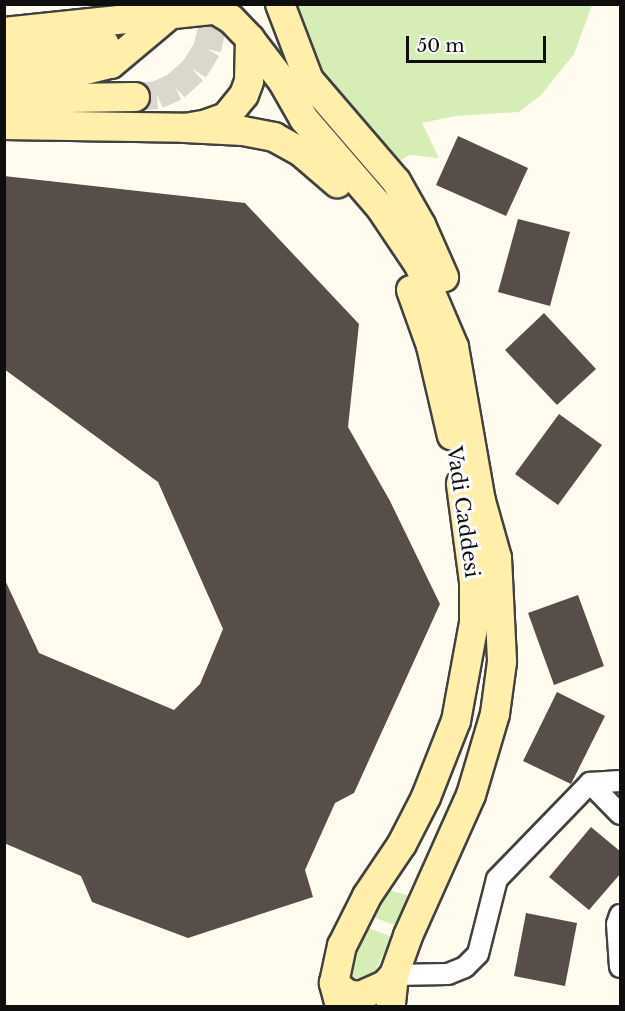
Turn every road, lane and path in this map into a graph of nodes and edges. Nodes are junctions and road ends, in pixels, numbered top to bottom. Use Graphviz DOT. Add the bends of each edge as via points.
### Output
graph roads {
  1 [pos="97,4"];
  2 [pos="280,4"];
  3 [pos="210,7"];
  4 [pos="173,12"];
  5 [pos="75,26"];
  6 [pos="4,32"];
  7 [pos="250,39"];
  8 [pos="105,44"];
  9 [pos="4,53"];
  10 [pos="4,75"];
  11 [pos="135,97"];
  12 [pos="4,99"];
  13 [pos="4,125"];
  14 [pos="185,128"];
  15 [pos="454,347"];
  16 [pos="621,781"];
  17 [pos="590,783"];
  18 [pos="621,814"];
  19 [pos="621,915"];
  20 [pos="621,967"];
  21 [pos="337,994"];
  22 [pos="391,997"];
  1 -- 5 [label="main road"];
  2 -- 15 [label="main road" via="309,80 396,181 421,225 450,299"];
  3 -- 4 [label="main road"];
  3 -- 7 [label="main road" via="239,26"];
  4 -- 5 [label="main road"];
  4 -- 10 [label="main road" via="111,64 78,72"];
  5 -- 6 [label="main road"];
  7 -- 14 [label="main road" via="249,81 237,106 226,117"];
  7 -- 15 [label="main road" via="283,82 304,119 400,234 436,299"];
  8 -- 9 [label="main road"];
  11 -- 12 [label="main road"];
  13 -- 14 [label="main road"];
  14 -- 21 [label="main road, Vadi Caddesi" via="243,131 289,144 336,181 395,260 420,311 457,458 474,582 474,623 456,721 426,797 355,916 336,962"];
  15 -- 22 [label="main road, Vadi Caddesi" via="481,501 496,558 502,662 482,764 418,908"];
  16 -- 17 [label="street"];
  17 -- 18 [label="street"];
  17 -- 22 [label="street" via="497,879 478,954 465,966"];
  19 -- 20 [label="street" via="617,924"];
  21 -- 22 [label="main road" via="360,996 385,985"];
}
